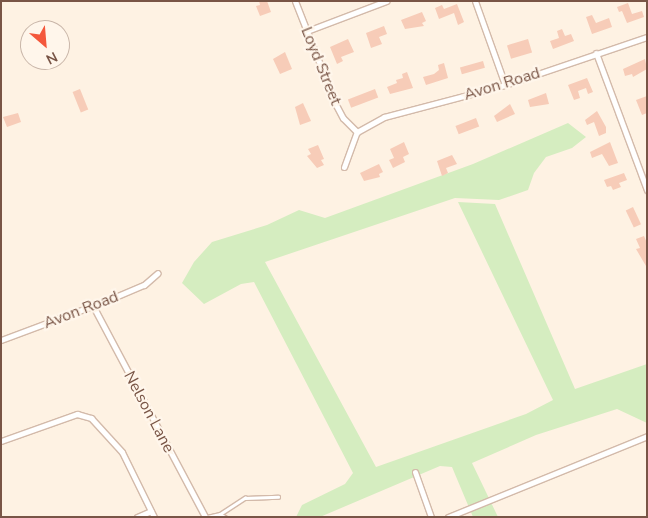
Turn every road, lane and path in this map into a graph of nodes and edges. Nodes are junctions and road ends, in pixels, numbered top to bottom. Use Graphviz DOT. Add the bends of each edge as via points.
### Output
graph roads {
  1 [pos="295,1"];
  2 [pos="386,1"];
  3 [pos="475,1"];
  4 [pos="307,31"];
  5 [pos="647,37"];
  6 [pos="596,53"];
  7 [pos="506,85"];
  8 [pos="358,132"];
  9 [pos="344,167"];
  10 [pos="647,190"];
  11 [pos="158,273"];
  12 [pos="93,306"];
  13 [pos="1,340"];
  14 [pos="647,436"];
  15 [pos="1,441"];
  16 [pos="415,472"];
  17 [pos="278,497"];
  18 [pos="151,510"];
  19 [pos="220,514"];
  20 [pos="137,517"];
  21 [pos="154,517"];
  22 [pos="206,517"];
  23 [pos="225,517"];
  24 [pos="431,517"];
  25 [pos="448,517"];
  1 -- 4 [label="street, Loyd Street"];
  2 -- 4 [label="street"];
  3 -- 7 [label="street"];
  4 -- 8 [label="street, Loyd Street" via="336,105"];
  5 -- 6 [label="street, Avon Road"];
  6 -- 7 [label="street, Avon Road"];
  6 -- 10 [label="street"];
  7 -- 8 [label="street, Avon Road" via="384,117"];
  8 -- 9 [label="street"];
  11 -- 12 [label="street, Avon Road" via="144,285"];
  12 -- 13 [label="street, Avon Road"];
  12 -- 22 [label="street, Nelson Lane"];
  14 -- 25 [label="street"];
  15 -- 18 [label="street" via="77,414 91,418 122,452"];
  16 -- 24 [label="street"];
  17 -- 19 [label="lane" via="245,498"];
  18 -- 20 [label="street"];
  18 -- 21 [label="street"];
  19 -- 22 [label="lane"];
  19 -- 23 [label="lane"];
}
